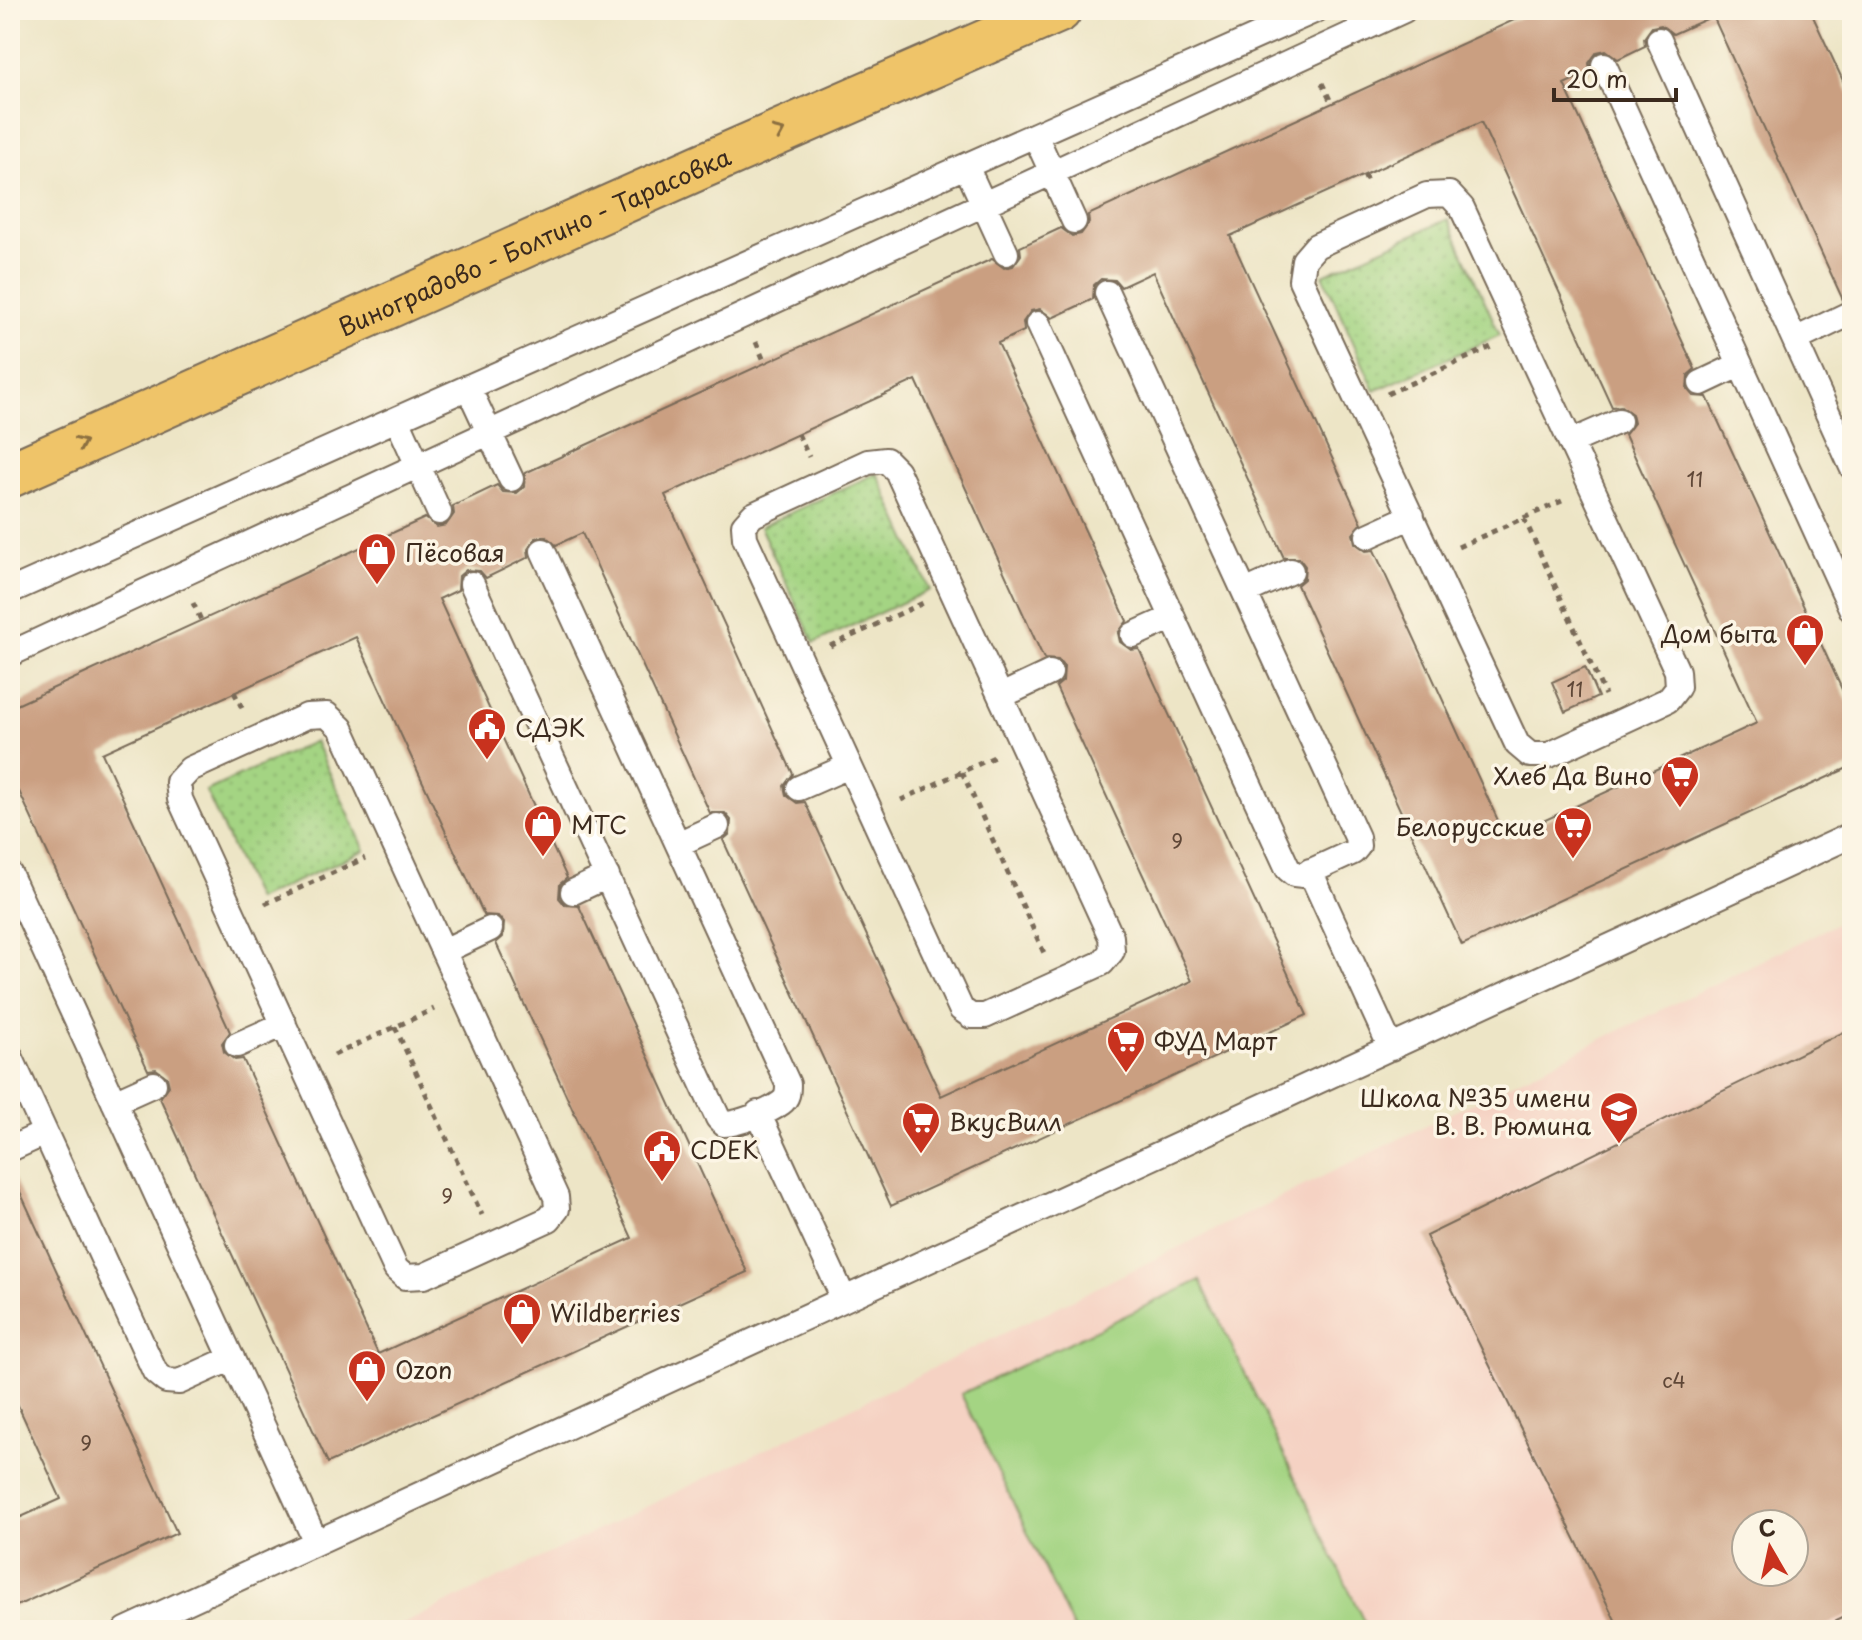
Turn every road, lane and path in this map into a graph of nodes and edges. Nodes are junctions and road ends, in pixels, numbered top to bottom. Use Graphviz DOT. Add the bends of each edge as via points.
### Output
graph roads {
  1 [pos="1059,10"];
  2 [pos="1316,10"];
  3 [pos="1404,10"];
  4 [pos="1659,40"];
  5 [pos="1604,65"];
  6 [pos="1035,135"];
  7 [pos="966,166"];
  8 [pos="1052,172"];
  9 [pos="983,205"];
  10 [pos="1074,221"];
  11 [pos="1006,253"];
  12 [pos="1107,293"];
  13 [pos="1849,314"];
  14 [pos="1038,324"];
  15 [pos="1521,334"];
  16 [pos="1795,340"];
  17 [pos="1739,365"];
  18 [pos="1701,383"];
  19 [pos="468,387"];
  20 [pos="1360,406"];
  21 [pos="397,419"];
  22 [pos="1619,421"];
  23 [pos="489,433"];
  24 [pos="1571,442"];
  25 [pos="418,465"];
  26 [pos="1852,467"];
  27 [pos="10,475"];
  28 [pos="511,479"];
  29 [pos="1592,488"];
  30 [pos="439,512"];
  31 [pos="1412,516"];
  32 [pos="1524,518"];
  33 [pos="1368,536"];
  34 [pos="543,551"];
  35 [pos="1432,559"];
  36 [pos="1291,571"];
  37 [pos="472,584"];
  38 [pos="952,590"];
  39 [pos="10,591"];
  40 [pos="1245,592"];
  41 [pos="1852,610"];
  42 [pos="1173,617"];
  43 [pos="1133,635"];
  44 [pos="10,654"];
  45 [pos="800,659"];
  46 [pos="1050,673"];
  47 [pos="1001,696"];
  48 [pos="1618,724"];
  49 [pos="1023,744"];
  50 [pos="849,766"];
  51 [pos="962,772"];
  52 [pos="799,788"];
  53 [pos="871,813"];
  54 [pos="717,826"];
  55 [pos="1852,835"];
  56 [pos="395,844"];
  57 [pos="678,844"];
  58 [pos="1310,871"];
  59 [pos="10,875"];
  60 [pos="607,876"];
  61 [pos="573,892"];
  62 [pos="235,917"];
  63 [pos="490,929"];
  64 [pos="444,951"];
  65 [pos="1058,983"];
  66 [pos="464,996"];
  67 [pos="284,1024"];
  68 [pos="395,1027"];
  69 [pos="237,1045"];
  70 [pos="1391,1048"];
  71 [pos="10,1056"];
  72 [pos="304,1069"];
  73 [pos="154,1084"];
  74 [pos="114,1102"];
  75 [pos="758,1113"];
  76 [pos="45,1133"];
  77 [pos="10,1149"];
  78 [pos="495,1244"];
  79 [pos="844,1299"];
  80 [pos="232,1358"];
  81 [pos="316,1542"];
  82 [pos="126,1630"];
  27 -- 1 [label="main road, Виноградово - Болтино - Тарасовка, one-way"];
  2 -- 6 [label="lane"];
  3 -- 8 [label="lane"];
  4 -- 16 [label="lane"];
  5 -- 17 [label="lane"];
  6 -- 7 [label="lane"];
  6 -- 8 [label="lane"];
  7 -- 9 [label="lane"];
  7 -- 19 [label="lane"];
  8 -- 9 [label="lane"];
  8 -- 10 [label="lane"];
  9 -- 11 [label="lane"];
  9 -- 23 [label="lane"];
  12 -- 40 [label="lane"];
  13 -- 16 [label="lane"];
  14 -- 42 [label="lane"];
  15 -- 20 [label="path"];
  15 -- 20 [label="lane" via="1462,208 1449,194 1427,195 1316,246 1304,260 1301,280"];
  15 -- 24 [label="lane"];
  16 -- 26 [label="lane"];
  17 -- 18 [label="lane"];
  17 -- 41 [label="lane"];
  19 -- 21 [label="lane"];
  19 -- 23 [label="lane"];
  20 -- 31 [label="lane"];
  21 -- 25 [label="lane"];
  21 -- 39 [label="lane"];
  22 -- 24 [label="lane"];
  23 -- 25 [label="lane"];
  23 -- 28 [label="lane"];
  24 -- 29 [label="lane"];
  25 -- 30 [label="lane"];
  25 -- 44 [label="lane"];
  29 -- 32 [label="path"];
  29 -- 48 [label="lane" via="1677,671 1678,687 1668,700"];
  31 -- 33 [label="lane"];
  31 -- 35 [label="lane"];
  32 -- 35 [label="path"];
  32 -- 48 [label="path"];
  34 -- 57 [label="lane"];
  35 -- 48 [label="lane" via="1517,744 1530,755 1549,755"];
  36 -- 40 [label="lane"];
  37 -- 60 [label="lane"];
  38 -- 45 [label="path"];
  38 -- 45 [label="lane" via="897,471 886,460 868,462 821,483 753,515 744,525 745,538"];
  38 -- 47 [label="lane"];
  40 -- 58 [label="lane" via="1357,837 1353,852"];
  42 -- 43 [label="lane"];
  42 -- 58 [label="lane" via="1288,869 1294,874"];
  45 -- 50 [label="lane"];
  46 -- 47 [label="lane"];
  47 -- 49 [label="lane"];
  49 -- 51 [label="path"];
  49 -- 65 [label="lane" via="1111,937 1112,951 1102,963"];
  50 -- 52 [label="lane"];
  50 -- 53 [label="lane"];
  51 -- 53 [label="path"];
  51 -- 65 [label="path"];
  53 -- 65 [label="lane" via="961,1009 985,1016"];
  54 -- 57 [label="lane"];
  55 -- 70 [label="lane"];
  56 -- 62 [label="path"];
  56 -- 62 [label="lane" via="341,728 327,715 307,716 268,733 190,769 178,782 180,799"];
  56 -- 64 [label="lane"];
  57 -- 75 [label="lane" via="788,1084 782,1102"];
  58 -- 70 [label="lane"];
  59 -- 74 [label="lane"];
  60 -- 61 [label="lane"];
  60 -- 75 [label="lane" via="718,1118 735,1124"];
  62 -- 67 [label="lane"];
  63 -- 64 [label="lane"];
  64 -- 66 [label="lane"];
  66 -- 68 [label="path"];
  66 -- 78 [label="lane" via="556,1197 557,1209 549,1219"];
  67 -- 69 [label="lane"];
  67 -- 72 [label="lane"];
  68 -- 72 [label="path"];
  68 -- 78 [label="path"];
  70 -- 79 [label="lane"];
  71 -- 76 [label="lane"];
  72 -- 78 [label="lane" via="396,1269 405,1277 424,1276"];
  73 -- 74 [label="lane"];
  74 -- 80 [label="lane"];
  75 -- 79 [label="lane"];
  76 -- 77 [label="lane"];
  76 -- 80 [label="lane" via="155,1372 166,1381 179,1382"];
  79 -- 81 [label="lane"];
  80 -- 81 [label="lane"];
  81 -- 82 [label="lane"];
}
